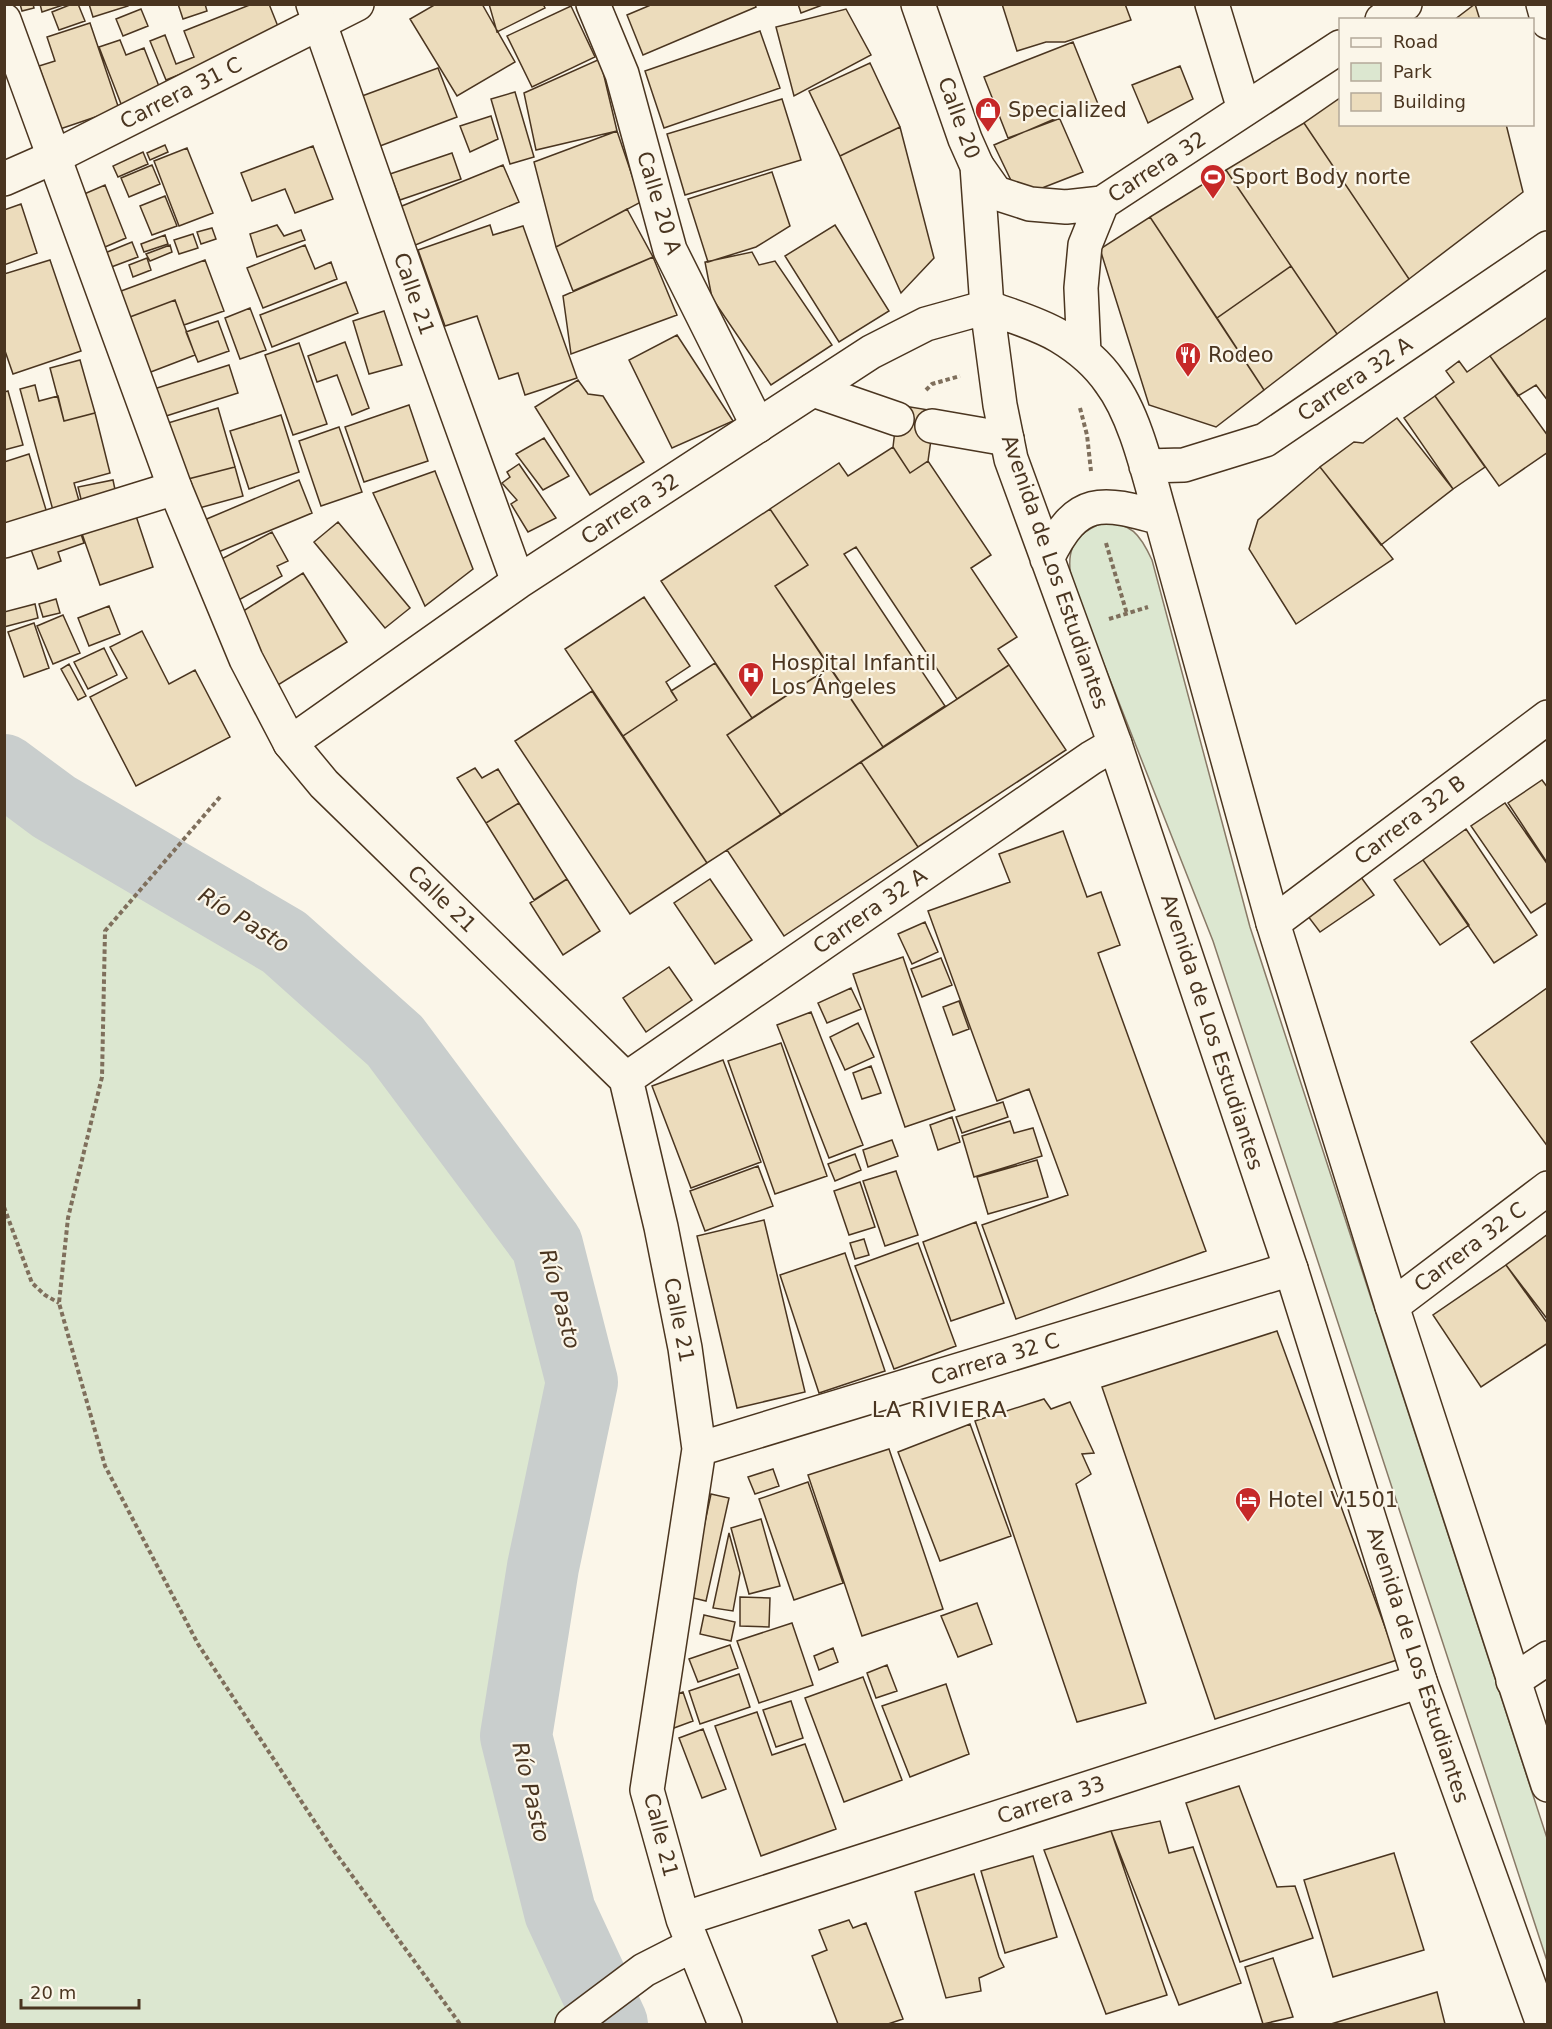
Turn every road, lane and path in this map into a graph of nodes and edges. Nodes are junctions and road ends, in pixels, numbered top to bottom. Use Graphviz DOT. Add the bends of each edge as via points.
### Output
graph roads {
  1 [pos="357,4"];
  2 [pos="593,4"];
  3 [pos="918,4"];
  4 [pos="1212,4"];
  5 [pos="1406,4"];
  6 [pos="1543,4"];
  7 [pos="316,14"];
  8 [pos="1385,18"];
  9 [pos="4,20"];
  10 [pos="1548,22"];
  11 [pos="1339,48"];
  12 [pos="1244,109"];
  13 [pos="54,157"];
  14 [pos="977,166"];
  15 [pos="4,179"];
  16 [pos="1102,203"];
  17 [pos="1548,248"];
  18 [pos="987,308"];
  19 [pos="1084,353"];
  20 [pos="995,370"];
  21 [pos="813,390"];
  22 [pos="1077,401"];
  23 [pos="927,412"];
  24 [pos="897,418"];
  25 [pos="758,426"];
  26 [pos="1007,439"];
  27 [pos="1146,466"];
  28 [pos="175,488"];
  29 [pos="1095,508"];
  30 [pos="1161,518"];
  31 [pos="4,541"];
  32 [pos="1047,559"];
  33 [pos="518,582"];
  34 [pos="1127,614"];
  35 [pos="1548,717"];
  36 [pos="290,743"];
  37 [pos="1115,744"];
  38 [pos="220,797"];
  39 [pos="1273,923"];
  40 [pos="626,1079"];
  41 [pos="1548,1188"];
  42 [pos="4,1207"];
  43 [pos="1291,1269"];
  44 [pos="59,1303"];
  45 [pos="1392,1306"];
  46 [pos="699,1449"];
  47 [pos="1548,1658"];
  48 [pos="1420,1681"];
  49 [pos="1513,1681"];
  50 [pos="1548,1785"];
  51 [pos="688,1932"];
  52 [pos="460,2025"];
  53 [pos="572,2025"];
  54 [pos="725,2025"];
  55 [pos="1543,2025"];
  1 -- 7 [label="main road, Carrera 31 C"];
  2 -- 25 [label="main road, Calle 20 A" via="622,74 670,249"];
  3 -- 14 [label="main road, Calle 20"];
  4 -- 12 [label="main road"];
  5 -- 8 [label="main road"];
  6 -- 10 [label="main road"];
  7 -- 13 [label="main road, Carrera 31 C"];
  7 -- 33 [label="main road, Calle 21"];
  9 -- 13 [label="main road, Calle 21"];
  11 -- 12 [label="main road, Carrera 32"];
  12 -- 16 [label="main road, Carrera 32"];
  13 -- 15 [label="main road, Carrera 31 C"];
  13 -- 28 [label="main road, Calle 21"];
  14 -- 16 [label="main road" via="996,193 1030,204 1066,207"];
  14 -- 18 [label="main road, Calle 20"];
  16 -- 19 [label="main road, Carrera 32" via="1085,245 1081,288"];
  17 -- 27 [label="main road, Carrera 32 A" via="1265,440 1184,465"];
  18 -- 19 [label="main road" via="1058,335"];
  18 -- 20 [label="main road, Avenida de Los Estudiantes"];
  18 -- 21 [label="main road, Carrera 32" via="926,324 871,352"];
  19 -- 27 [label="main road" via="1111,382"];
  20 -- 23 [label="path" via="932,384 926,390"];
  20 -- 26 [label="main road, Avenida de Los Estudiantes"];
  21 -- 24 [label="main road"];
  21 -- 25 [label="main road, Carrera 32"];
  22 -- 29 [label="path" via="1087,435"];
  23 -- 26 [label="main road"];
  25 -- 33 [label="main road, Carrera 32"];
  26 -- 32 [label="main road, Avenida de Los Estudiantes"];
  27 -- 30 [label="main road"];
  28 -- 31 [label="main road"];
  28 -- 36 [label="main road, Calle 21" via="246,659"];
  29 -- 30 [label="main road" via="1109,506"];
  29 -- 32 [label="main road" via="1072,519 1058,534"];
  29 -- 34 [label="path"];
  30 -- 39 [label="main road"];
  32 -- 37 [label="main road, Avenida de Los Estudiantes"];
  33 -- 36 [label="main road, Carrera 32"];
  35 -- 39 [label="main road, Carrera 32 B"];
  36 -- 40 [label="main road, Calle 21" via="324,784"];
  37 -- 40 [label="main road, Carrera 32 A"];
  37 -- 43 [label="main road, Avenida de Los Estudiantes"];
  38 -- 44 [label="path" via="105,931 102,1077 68,1218"];
  39 -- 45 [label="main road"];
  40 -- 46 [label="main road, Calle 21" via="686,1348"];
  41 -- 45 [label="main road, Carrera 32 C"];
  42 -- 44 [label="path" via="32,1283"];
  43 -- 46 [label="main road, Carrera 32 C"];
  43 -- 48 [label="main road, Avenida de Los Estudiantes"];
  44 -- 52 [label="path" via="105,1466 198,1644 332,1848"];
  45 -- 49 [label="main road"];
  46 -- 51 [label="main road, Calle 21" via="647,1790"];
  47 -- 49 [label="main road"];
  48 -- 51 [label="main road, Carrera 33"];
  48 -- 55 [label="main road, Avenida de Los Estudiantes"];
  49 -- 50 [label="main road"];
  51 -- 53 [label="main road, Carrera 33"];
  51 -- 54 [label="main road, Calle 21"];
}
